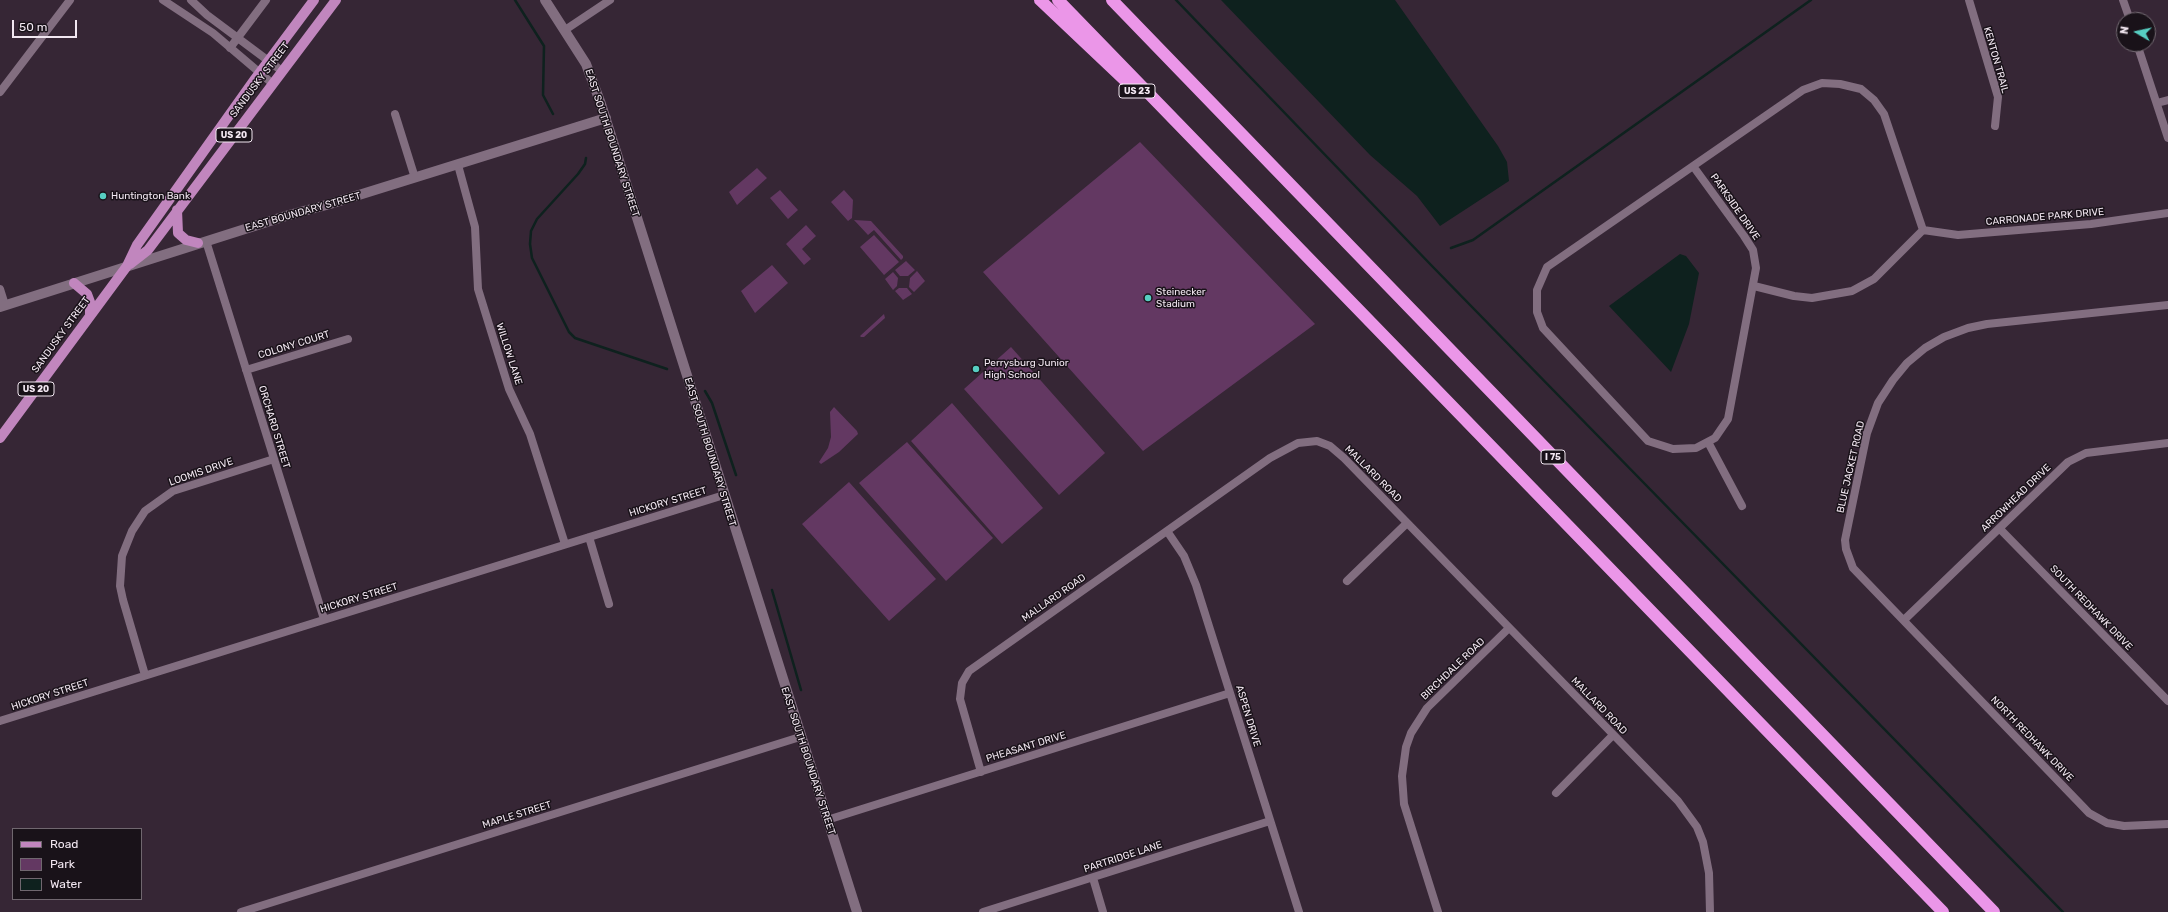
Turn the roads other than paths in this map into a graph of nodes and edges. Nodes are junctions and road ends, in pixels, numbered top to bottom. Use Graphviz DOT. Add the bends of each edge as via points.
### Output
graph roads {
  1 [pos="70,0"];
  2 [pos="162,0"];
  3 [pos="191,0"];
  4 [pos="266,0"];
  5 [pos="314,0"];
  6 [pos="336,0"];
  7 [pos="545,0"];
  8 [pos="610,0"];
  9 [pos="1040,0"];
  10 [pos="1058,0"];
  11 [pos="1112,0"];
  12 [pos="1969,0"];
  13 [pos="2123,0"];
  14 [pos="2127,12"];
  15 [pos="565,30"];
  16 [pos="237,38"];
  17 [pos="230,48"];
  18 [pos="2141,52"];
  19 [pos="268,61"];
  20 [pos="282,71"];
  21 [pos="259,72"];
  22 [pos="273,84"];
  23 [pos="0,92"];
  24 [pos="2168,100"];
  25 [pos="2157,103"];
  26 [pos="395,114"];
  27 [pos="606,118"];
  28 [pos="1994,126"];
  29 [pos="2168,138"];
  30 [pos="458,165"];
  31 [pos="1693,166"];
  32 [pos="416,178"];
  33 [pos="1234,182"];
  34 [pos="178,210"];
  35 [pos="2168,213"];
  36 [pos="1923,230"];
  37 [pos="202,242"];
  38 [pos="127,266"];
  39 [pos="74,283"];
  40 [pos="1754,286"];
  41 [pos="0,289"];
  42 [pos="3,306"];
  43 [pos="2168,306"];
  44 [pos="90,315"];
  45 [pos="348,338"];
  46 [pos="246,370"];
  47 [pos="0,438"];
  48 [pos="1708,442"];
  49 [pos="2168,443"];
  50 [pos="274,459"];
  51 [pos="724,495"];
  52 [pos="1742,506"];
  53 [pos="1407,523"];
  54 [pos="2000,529"];
  55 [pos="1167,531"];
  56 [pos="589,537"];
  57 [pos="565,544"];
  58 [pos="1347,581"];
  59 [pos="609,604"];
  60 [pos="324,619"];
  61 [pos="1904,620"];
  62 [pos="1509,628"];
  63 [pos="145,675"];
  64 [pos="1230,693"];
  65 [pos="2168,701"];
  66 [pos="0,721"];
  67 [pos="1613,735"];
  68 [pos="800,737"];
  69 [pos="981,772"];
  70 [pos="1556,793"];
  71 [pos="827,820"];
  72 [pos="1270,821"];
  73 [pos="2168,824"];
  74 [pos="1093,878"];
  75 [pos="1435,911"];
  76 [pos="241,912"];
  77 [pos="856,912"];
  78 [pos="983,912"];
  79 [pos="1103,912"];
  80 [pos="1299,912"];
  81 [pos="1710,912"];
  82 [pos="1943,912"];
  83 [pos="1994,912"];
  1 -- 23 [label="street"];
  2 -- 17 [label="street" via="192,18"];
  3 -- 16 [label="street"];
  4 -- 16 [label="street"];
  5 -- 19 [label="main road, SANDUSKY STREET / US 20"];
  6 -- 20 [label="main road, SANDUSKY STREET / US 20"];
  7 -- 15 [label="street, EAST SOUTH BOUNDARY STREET"];
  8 -- 15 [label="street"];
  9 -- 33 [label="highway, US 23"];
  10 -- 33 [label="highway"];
  11 -- 83 [label="highway, I 75"];
  12 -- 28 [label="street, KENTON TRAIL" via="1998,97"];
  13 -- 14 [label="street"];
  15 -- 27 [label="street, EAST SOUTH BOUNDARY STREET" via="586,64"];
  16 -- 17 [label="street"];
  16 -- 19 [label="street"];
  17 -- 21 [label="street"];
  18 -- 25 [label="street"];
  19 -- 20 [label="street"];
  19 -- 21 [label="main road, SANDUSKY STREET / US 20"];
  20 -- 22 [label="main road, SANDUSKY STREET / US 20"];
  21 -- 22 [label="street"];
  21 -- 38 [label="main road, SANDUSKY STREET / US 20" via="137,245"];
  22 -- 34 [label="main road, SANDUSKY STREET / US 20"];
  24 -- 25 [label="street"];
  25 -- 29 [label="street"];
  26 -- 32 [label="street"];
  27 -- 30 [label="street, EAST BOUNDARY STREET"];
  27 -- 51 [label="street, EAST SOUTH BOUNDARY STREET"];
  30 -- 32 [label="street, EAST BOUNDARY STREET"];
  30 -- 57 [label="street, WILLOW LANE" via="475,227 478,289 509,389 530,434"];
  31 -- 36 [label="street" via="1803,90 1822,83 1861,89 1874,100 1884,114"];
  31 -- 40 [label="street, PARKSIDE DRIVE" via="1753,250 1756,268"];
  31 -- 48 [label="street" via="1548,267 1537,290 1537,312 1543,328 1648,441 1673,450 1696,448"];
  32 -- 37 [label="street, EAST BOUNDARY STREET"];
  33 -- 82 [label="highway"];
  34 -- 37 [label="main road" via="178,233 186,240"];
  34 -- 38 [label="main road, SANDUSKY STREET / US 20" via="148,250"];
  35 -- 36 [label="street, CARRONADE PARK DRIVE" via="2092,224 1958,235"];
  36 -- 40 [label="street" via="1874,279 1852,291 1812,298"];
  37 -- 38 [label="street, EAST BOUNDARY STREET"];
  37 -- 46 [label="street, ORCHARD STREET"];
  38 -- 39 [label="street, EAST BOUNDARY STREET"];
  38 -- 44 [label="main road, SANDUSKY STREET / US 20"];
  39 -- 42 [label="street, EAST BOUNDARY STREET"];
  39 -- 44 [label="main road" via="87,294"];
  40 -- 48 [label="street, PARKSIDE DRIVE" via="1728,419 1715,438"];
  41 -- 42 [label="street"];
  43 -- 61 [label="street, BLUE JACKET ROAD" via="1968,328 1925,348 1892,380 1878,403 1867,433 1845,540 1853,568"];
  44 -- 47 [label="main road, SANDUSKY STREET / US 20"];
  45 -- 46 [label="street, COLONY COURT"];
  46 -- 50 [label="street, ORCHARD STREET"];
  48 -- 52 [label="street"];
  49 -- 54 [label="street, ARROWHEAD DRIVE" via="2086,453 2076,457"];
  50 -- 60 [label="street, ORCHARD STREET"];
  50 -- 63 [label="street, LOOMIS DRIVE" via="173,491 145,511 132,531 122,556 120,586"];
  51 -- 56 [label="street, HICKORY STREET"];
  51 -- 68 [label="street, EAST SOUTH BOUNDARY STREET"];
  53 -- 55 [label="street, MALLARD ROAD" via="1335,450 1324,443 1310,441 1286,448"];
  53 -- 58 [label="street"];
  53 -- 62 [label="street, MALLARD ROAD"];
  54 -- 61 [label="street, ARROWHEAD DRIVE"];
  54 -- 65 [label="street, SOUTH REDHAWK DRIVE"];
  55 -- 64 [label="street, ASPEN DRIVE" via="1189,567"];
  55 -- 69 [label="street, MALLARD ROAD" via="969,671 962,683 960,698"];
  56 -- 57 [label="street, HICKORY STREET"];
  56 -- 59 [label="street"];
  57 -- 60 [label="street, HICKORY STREET"];
  60 -- 63 [label="street, HICKORY STREET"];
  61 -- 73 [label="street, NORTH REDHAWK DRIVE" via="2089,813 2107,823 2124,826"];
  62 -- 67 [label="street, MALLARD ROAD"];
  62 -- 75 [label="street, BIRCHDALE ROAD" via="1427,708 1411,733 1406,747 1402,776 1404,804"];
  63 -- 66 [label="street, HICKORY STREET"];
  64 -- 69 [label="street, PHEASANT DRIVE"];
  64 -- 72 [label="street, ASPEN DRIVE"];
  67 -- 70 [label="street"];
  67 -- 81 [label="street, MALLARD ROAD" via="1678,801 1697,827 1707,854 1710,873"];
  68 -- 71 [label="street, EAST SOUTH BOUNDARY STREET"];
  68 -- 76 [label="street, MAPLE STREET"];
  69 -- 71 [label="street, PHEASANT DRIVE"];
  71 -- 77 [label="street, EAST SOUTH BOUNDARY STREET"];
  72 -- 74 [label="street, PARTRIDGE LANE"];
  72 -- 80 [label="street, ASPEN DRIVE"];
  74 -- 78 [label="street, PARTRIDGE LANE"];
  74 -- 79 [label="street"];
}
